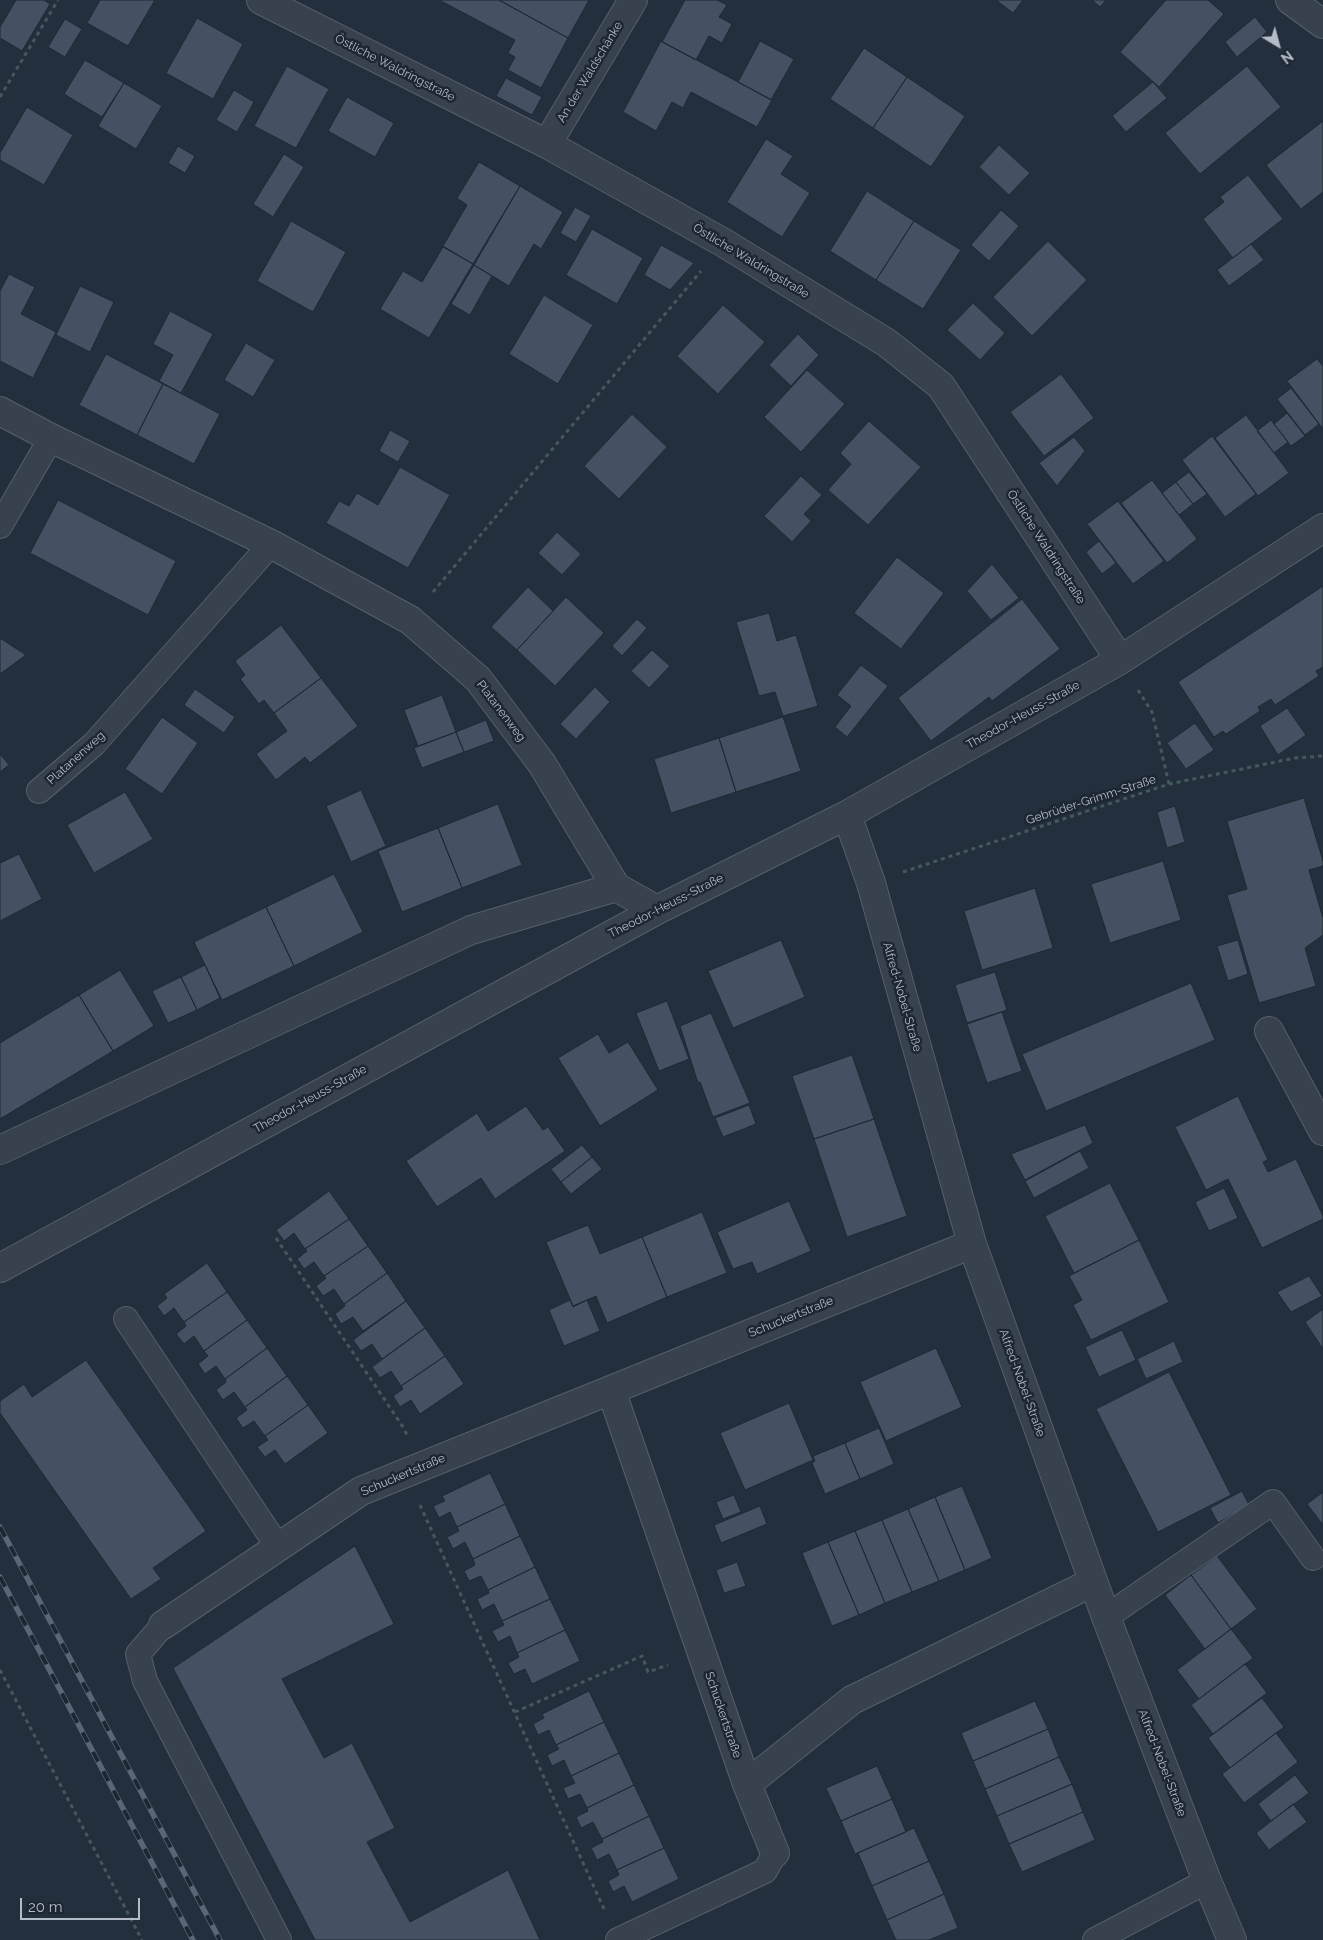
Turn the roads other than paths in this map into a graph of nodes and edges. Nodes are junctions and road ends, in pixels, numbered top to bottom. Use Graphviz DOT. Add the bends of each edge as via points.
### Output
graph roads {
  1 [pos="261,0"];
  2 [pos="633,0"];
  3 [pos="1294,1"];
  4 [pos="1323,24"];
  5 [pos="547,144"];
  6 [pos="0,410"];
  7 [pos="51,438"];
  8 [pos="0,526"];
  9 [pos="1323,528"];
  10 [pos="271,544"];
  11 [pos="1120,660"];
  12 [pos="39,791"];
  13 [pos="847,815"];
  14 [pos="616,888"];
  15 [pos="657,910"];
  16 [pos="1269,1031"];
  17 [pos="1323,1131"];
  18 [pos="0,1150"];
  19 [pos="972,1244"];
  20 [pos="0,1268"];
  21 [pos="126,1319"];
  22 [pos="611,1390"];
  23 [pos="278,1547"];
  24 [pos="1313,1558"];
  25 [pos="1093,1582"];
  26 [pos="1106,1617"];
  27 [pos="162,1625"];
  28 [pos="747,1784"];
  29 [pos="775,1853"];
  30 [pos="1207,1882"];
  31 [pos="279,1940"];
  32 [pos="618,1940"];
  33 [pos="1095,1940"];
  34 [pos="1232,1940"];
  1 -- 5 [label="street, Östliche Waldringstraße"];
  2 -- 5 [label="street, An der Waldschänke"];
  3 -- 4 [label="street"];
  5 -- 11 [label="street, Östliche Waldringstraße" via="724,243 887,343 941,386"];
  6 -- 7 [label="street, Platanenweg"];
  7 -- 8 [label="lane"];
  7 -- 10 [label="street, Platanenweg"];
  9 -- 11 [label="street, Theodor-Heuss-Straße"];
  10 -- 12 [label="lane, Platanenweg" via="94,744"];
  10 -- 14 [label="street, Platanenweg" via="410,620 478,679 542,764"];
  11 -- 13 [label="street, Theodor-Heuss-Straße"];
  13 -- 15 [label="street, Theodor-Heuss-Straße"];
  13 -- 19 [label="street, Alfred-Nobel-Straße" via="870,883"];
  14 -- 15 [label="street"];
  14 -- 18 [label="street" via="471,930"];
  15 -- 20 [label="street, Theodor-Heuss-Straße"];
  16 -- 17 [label="street"];
  19 -- 22 [label="street, Schuckertstraße"];
  19 -- 25 [label="street, Alfred-Nobel-Straße"];
  21 -- 23 [label="lane"];
  22 -- 23 [label="street, Schuckertstraße" via="361,1491"];
  22 -- 28 [label="street, Schuckertstraße"];
  23 -- 27 [label="street, Schuckertstraße"];
  24 -- 26 [label="lane" via="1273,1502"];
  25 -- 26 [label="street, Alfred-Nobel-Straße"];
  25 -- 28 [label="street" via="852,1700"];
  26 -- 30 [label="street, Alfred-Nobel-Straße"];
  27 -- 31 [label="lane" via="138,1654 145,1681"];
  28 -- 29 [label="street, Schuckertstraße"];
  29 -- 32 [label="lane" via="765,1871"];
  30 -- 33 [label="lane"];
  30 -- 34 [label="street, Alfred-Nobel-Straße"];
}
